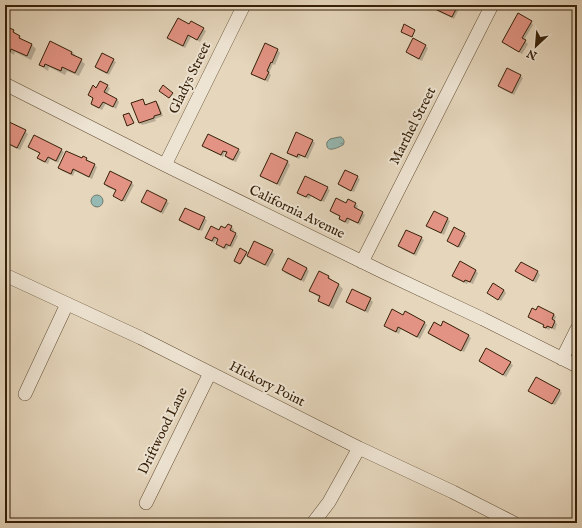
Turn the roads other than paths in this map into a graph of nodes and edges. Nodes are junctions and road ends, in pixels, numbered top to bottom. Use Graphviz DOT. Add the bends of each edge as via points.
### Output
graph roads {
  1 [pos="244,5"];
  2 [pos="492,5"];
  3 [pos="5,84"];
  4 [pos="165,165"];
  5 [pos="362,262"];
  6 [pos="5,275"];
  7 [pos="67,304"];
  8 [pos="577,329"];
  9 [pos="562,359"];
  10 [pos="577,366"];
  11 [pos="210,373"];
  12 [pos="25,394"];
  13 [pos="359,448"];
  14 [pos="146,503"];
  15 [pos="313,523"];
  16 [pos="514,523"];
  1 -- 4 [label="street, Gladys Street"];
  2 -- 5 [label="street, Marthel Street"];
  3 -- 4 [label="street, California Avenue"];
  4 -- 5 [label="street, California Avenue"];
  5 -- 9 [label="street, California Avenue"];
  6 -- 7 [label="street, Hickory Point"];
  7 -- 11 [label="street, Hickory Point"];
  7 -- 12 [label="street"];
  8 -- 9 [label="street"];
  9 -- 10 [label="street, California Avenue"];
  11 -- 13 [label="street, Hickory Point"];
  11 -- 14 [label="street, Driftwood Lane"];
  13 -- 15 [label="street" via="329,502"];
  13 -- 16 [label="street, Hickory Point"];
}
